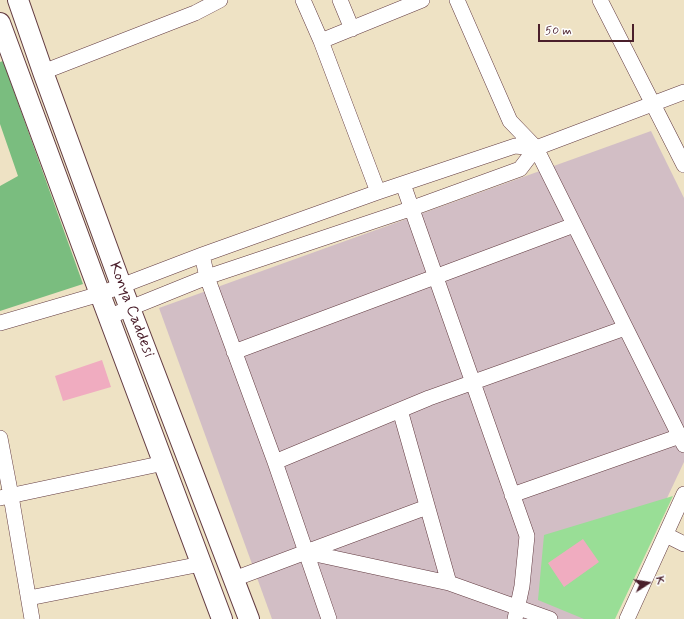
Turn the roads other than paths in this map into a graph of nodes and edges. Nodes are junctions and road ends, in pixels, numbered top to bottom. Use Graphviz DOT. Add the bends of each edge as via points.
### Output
graph roads {
  1 [pos="18,0"];
  2 [pos="220,0"];
  3 [pos="303,0"];
  4 [pos="340,0"];
  5 [pos="422,0"];
  6 [pos="457,0"];
  7 [pos="600,0"];
  8 [pos="193,6"];
  9 [pos="0,23"];
  10 [pos="352,29"];
  11 [pos="321,41"];
  12 [pos="5,50"];
  13 [pos="43,72"];
  14 [pos="684,92"];
  15 [pos="652,105"];
  16 [pos="536,148"];
  17 [pos="684,165"];
  18 [pos="403,184"];
  19 [pos="378,192"];
  20 [pos="412,208"];
  21 [pos="574,225"];
  22 [pos="202,255"];
  23 [pos="436,276"];
  24 [pos="208,278"];
  25 [pos="121,285"];
  26 [pos="100,294"];
  27 [pos="130,308"];
  28 [pos="108,317"];
  29 [pos="0,323"];
  30 [pos="625,328"];
  31 [pos="234,352"];
  32 [pos="473,383"];
  33 [pos="400,410"];
  34 [pos="0,438"];
  35 [pos="682,441"];
  36 [pos="275,462"];
  37 [pos="164,463"];
  38 [pos="684,494"];
  39 [pos="512,495"];
  40 [pos="6,497"];
  41 [pos="427,507"];
  42 [pos="666,535"];
  43 [pos="684,544"];
  44 [pos="306,552"];
  45 [pos="201,564"];
  46 [pos="234,579"];
  47 [pos="449,583"];
  48 [pos="29,598"];
  49 [pos="516,613"];
  50 [pos="32,619"];
  51 [pos="222,619"];
  52 [pos="249,619"];
  53 [pos="329,619"];
  54 [pos="550,619"];
  55 [pos="627,619"];
  1 -- 13 [label="main road, Konya Caddesi"];
  2 -- 8 [label="street"];
  3 -- 11 [label="street"];
  4 -- 10 [label="street"];
  5 -- 10 [label="street"];
  6 -- 16 [label="street" via="510,121"];
  7 -- 15 [label="street"];
  8 -- 13 [label="street"];
  9 -- 12 [label="main road, Konya Caddesi"];
  10 -- 11 [label="street"];
  11 -- 19 [label="street"];
  12 -- 26 [label="main road, Konya Caddesi"];
  13 -- 25 [label="main road, Konya Caddesi"];
  14 -- 15 [label="street"];
  15 -- 16 [label="street"];
  15 -- 17 [label="street"];
  16 -- 18 [label="street" via="515,146"];
  16 -- 20 [label="street" via="520,169"];
  16 -- 21 [label="street"];
  18 -- 19 [label="street"];
  18 -- 20 [label="street"];
  19 -- 22 [label="street"];
  20 -- 23 [label="street"];
  20 -- 24 [label="street"];
  21 -- 23 [label="street"];
  21 -- 30 [label="street"];
  22 -- 24 [label="street"];
  22 -- 25 [label="street"];
  23 -- 31 [label="street"];
  23 -- 32 [label="street"];
  24 -- 27 [label="street"];
  24 -- 31 [label="street"];
  25 -- 26 [label="street"];
  25 -- 27 [label="main road, Konya Caddesi"];
  26 -- 28 [label="main road, Konya Caddesi"];
  26 -- 29 [label="street"];
  27 -- 28 [label="street"];
  27 -- 46 [label="main road, Konya Caddesi"];
  28 -- 37 [label="main road, Konya Caddesi"];
  30 -- 32 [label="street"];
  30 -- 35 [label="street"];
  31 -- 36 [label="street"];
  32 -- 33 [label="street"];
  32 -- 39 [label="street"];
  33 -- 36 [label="street"];
  33 -- 41 [label="street"];
  34 -- 40 [label="street"];
  35 -- 39 [label="street"];
  36 -- 44 [label="street"];
  37 -- 40 [label="street"];
  37 -- 45 [label="main road, Konya Caddesi"];
  38 -- 42 [label="street"];
  39 -- 49 [label="street" via="527,536 522,586"];
  40 -- 48 [label="street"];
  41 -- 44 [label="street"];
  41 -- 47 [label="street"];
  42 -- 43 [label="street"];
  42 -- 55 [label="street"];
  44 -- 46 [label="street"];
  44 -- 47 [label="street"];
  44 -- 53 [label="street"];
  45 -- 48 [label="street"];
  45 -- 51 [label="main road, Konya Caddesi"];
  46 -- 52 [label="main road, Konya Caddesi"];
  47 -- 49 [label="street"];
  48 -- 50 [label="street"];
  49 -- 54 [label="street"];
}
